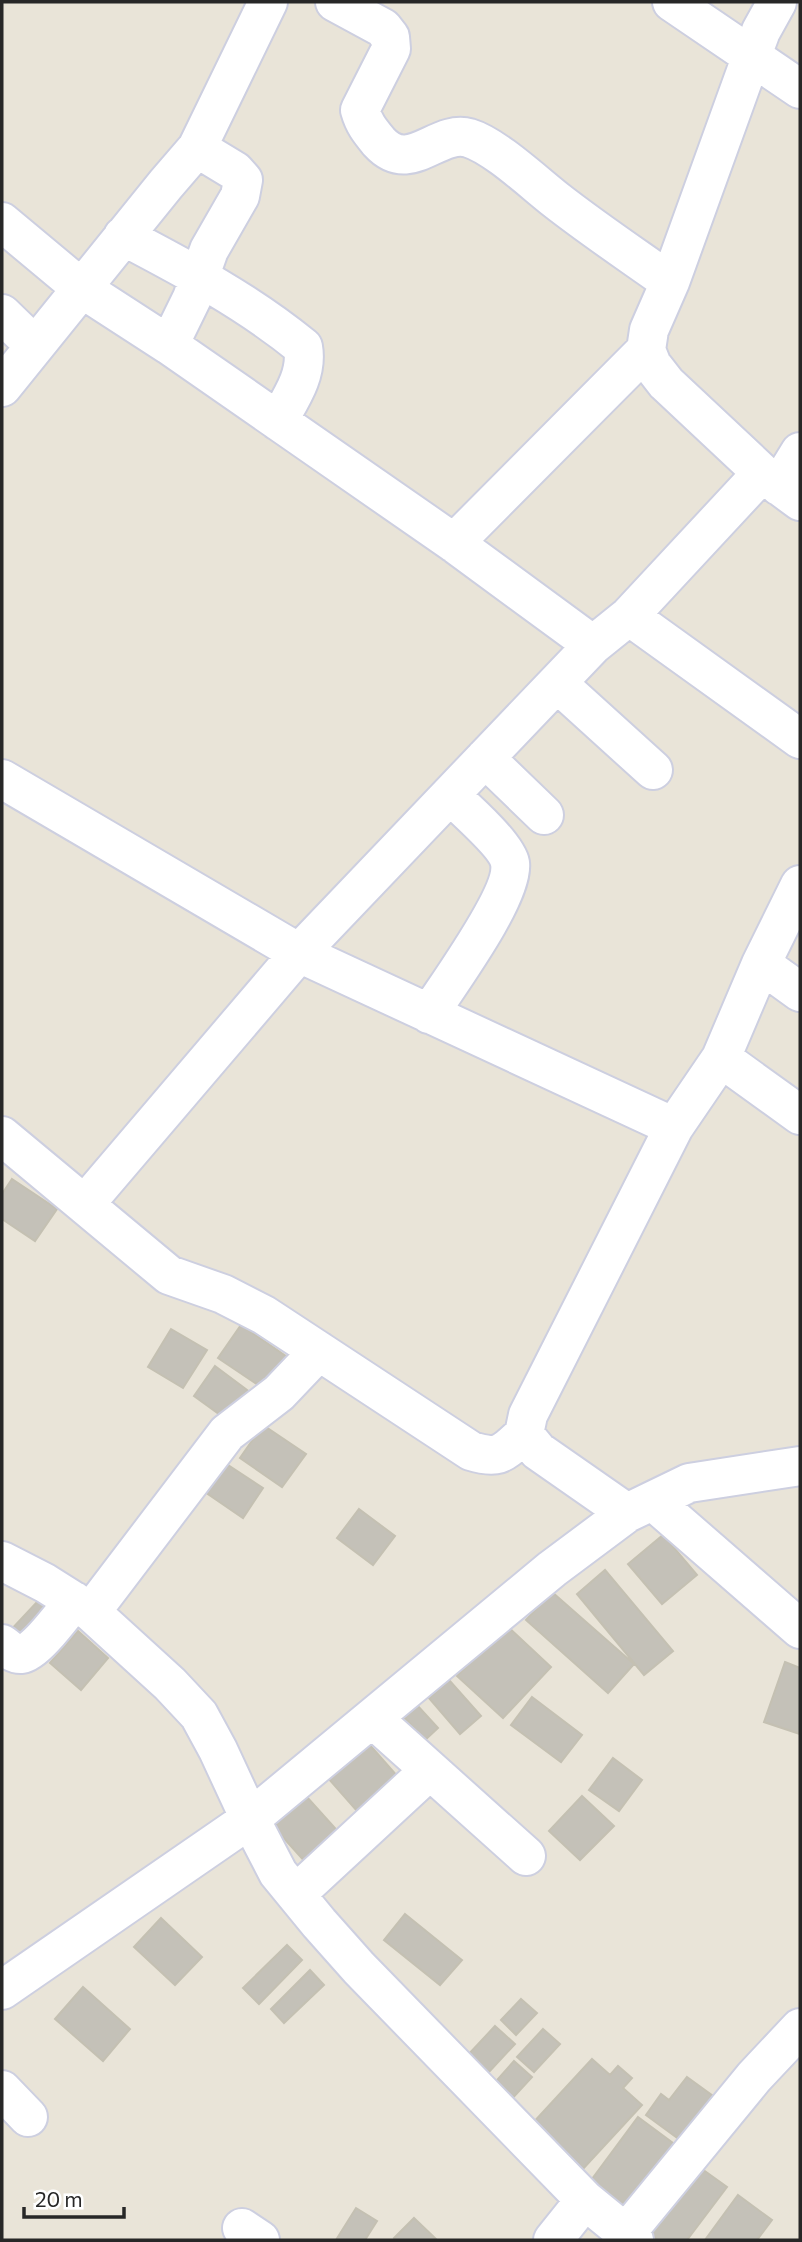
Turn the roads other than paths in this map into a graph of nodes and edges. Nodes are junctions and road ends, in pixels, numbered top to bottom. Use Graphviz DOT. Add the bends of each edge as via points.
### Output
graph roads {
  1 [pos="268,2"];
  2 [pos="335,2"];
  3 [pos="672,2"];
  4 [pos="777,2"];
  5 [pos="752,55"];
  6 [pos="800,89"];
  7 [pos="197,148"];
  8 [pos="2,222"];
  9 [pos="123,236"];
  10 [pos="200,276"];
  11 [pos="670,282"];
  12 [pos="81,288"];
  13 [pos="2,314"];
  14 [pos="169,345"];
  15 [pos="35,346"];
  16 [pos="646,350"];
  17 [pos="2,387"];
  18 [pos="278,421"];
  19 [pos="800,452"];
  20 [pos="780,487"];
  21 [pos="454,543"];
  22 [pos="629,616"];
  23 [pos="593,645"];
  24 [pos="557,683"];
  25 [pos="800,739"];
  26 [pos="485,758"];
  27 [pos="653,769"];
  28 [pos="2,779"];
  29 [pos="450,795"];
  30 [pos="544,815"];
  31 [pos="800,885"];
  32 [pos="299,953"];
  33 [pos="761,964"];
  34 [pos="800,992"];
  35 [pos="429,1014"];
  36 [pos="721,1058"];
  37 [pos="800,1115"];
  38 [pos="674,1127"];
  39 [pos="2,1136"];
  40 [pos="85,1204"];
  41 [pos="319,1351"];
  42 [pos="524,1434"];
  43 [pos="800,1466"];
  44 [pos="640,1507"];
  45 [pos="2,1561"];
  46 [pos="83,1607"];
  47 [pos="800,1629"];
  48 [pos="2,1644"];
  49 [pos="372,1718"];
  50 [pos="430,1770"];
  51 [pos="250,1819"];
  52 [pos="526,1856"];
  53 [pos="296,1894"];
  54 [pos="2,1990"];
  55 [pos="800,2028"];
  56 [pos="2,2090"];
  57 [pos="28,2118"];
  58 [pos="585,2200"];
  59 [pos="630,2237"];
  60 [pos="553,2240"];
  1 -- 7 [label="street"];
  2 -- 11 [label="street" via="383,28 390,37 391,49 360,110 364,124 388,151 403,155 467,137 478,142"];
  3 -- 5 [label="street"];
  4 -- 5 [label="street"];
  5 -- 6 [label="street"];
  5 -- 11 [label="street"];
  7 -- 9 [label="street"];
  7 -- 10 [label="street" via="243,180 240,196 209,250"];
  8 -- 12 [label="street"];
  9 -- 10 [label="street"];
  9 -- 12 [label="street"];
  10 -- 14 [label="street"];
  10 -- 18 [label="street" via="303,346 299,381"];
  11 -- 16 [label="street"];
  12 -- 14 [label="street"];
  12 -- 15 [label="street"];
  13 -- 15 [label="street"];
  14 -- 18 [label="street"];
  15 -- 17 [label="street"];
  16 -- 20 [label="street" via="666,383"];
  16 -- 21 [label="street"];
  18 -- 21 [label="street"];
  19 -- 20 [label="street"];
  20 -- 22 [label="street"];
  21 -- 23 [label="street"];
  22 -- 23 [label="street"];
  22 -- 25 [label="street"];
  23 -- 24 [label="street"];
  24 -- 26 [label="street"];
  24 -- 27 [label="street"];
  26 -- 29 [label="street"];
  26 -- 30 [label="street"];
  28 -- 32 [label="street"];
  29 -- 32 [label="street"];
  29 -- 35 [label="street" via="503,850 510,862 510,876 497,907"];
  31 -- 33 [label="street"];
  32 -- 35 [label="street"];
  32 -- 40 [label="street"];
  33 -- 34 [label="street"];
  33 -- 36 [label="street"];
  35 -- 38 [label="street"];
  36 -- 37 [label="street"];
  36 -- 38 [label="street"];
  38 -- 42 [label="street" via="528,1415"];
  39 -- 40 [label="street"];
  40 -- 41 [label="street" via="169,1276 223,1294"];
  41 -- 42 [label="street" via="471,1451 489,1456 503,1452"];
  41 -- 46 [label="street" via="279,1393 227,1433"];
  42 -- 44 [label="street" via="538,1451"];
  43 -- 44 [label="street" via="689,1483"];
  44 -- 47 [label="street"];
  44 -- 49 [label="street" via="552,1569"];
  45 -- 46 [label="street"];
  46 -- 48 [label="street" via="33,1649 22,1654"];
  46 -- 51 [label="street" via="198,1715"];
  49 -- 50 [label="street"];
  49 -- 51 [label="street"];
  50 -- 52 [label="street"];
  50 -- 53 [label="street"];
  51 -- 53 [label="street" via="278,1873"];
  51 -- 54 [label="street"];
  53 -- 58 [label="street" via="359,1968"];
  55 -- 59 [label="street" via="754,2077"];
  56 -- 57 [label="street"];
  58 -- 59 [label="street"];
  58 -- 60 [label="street"];
}
